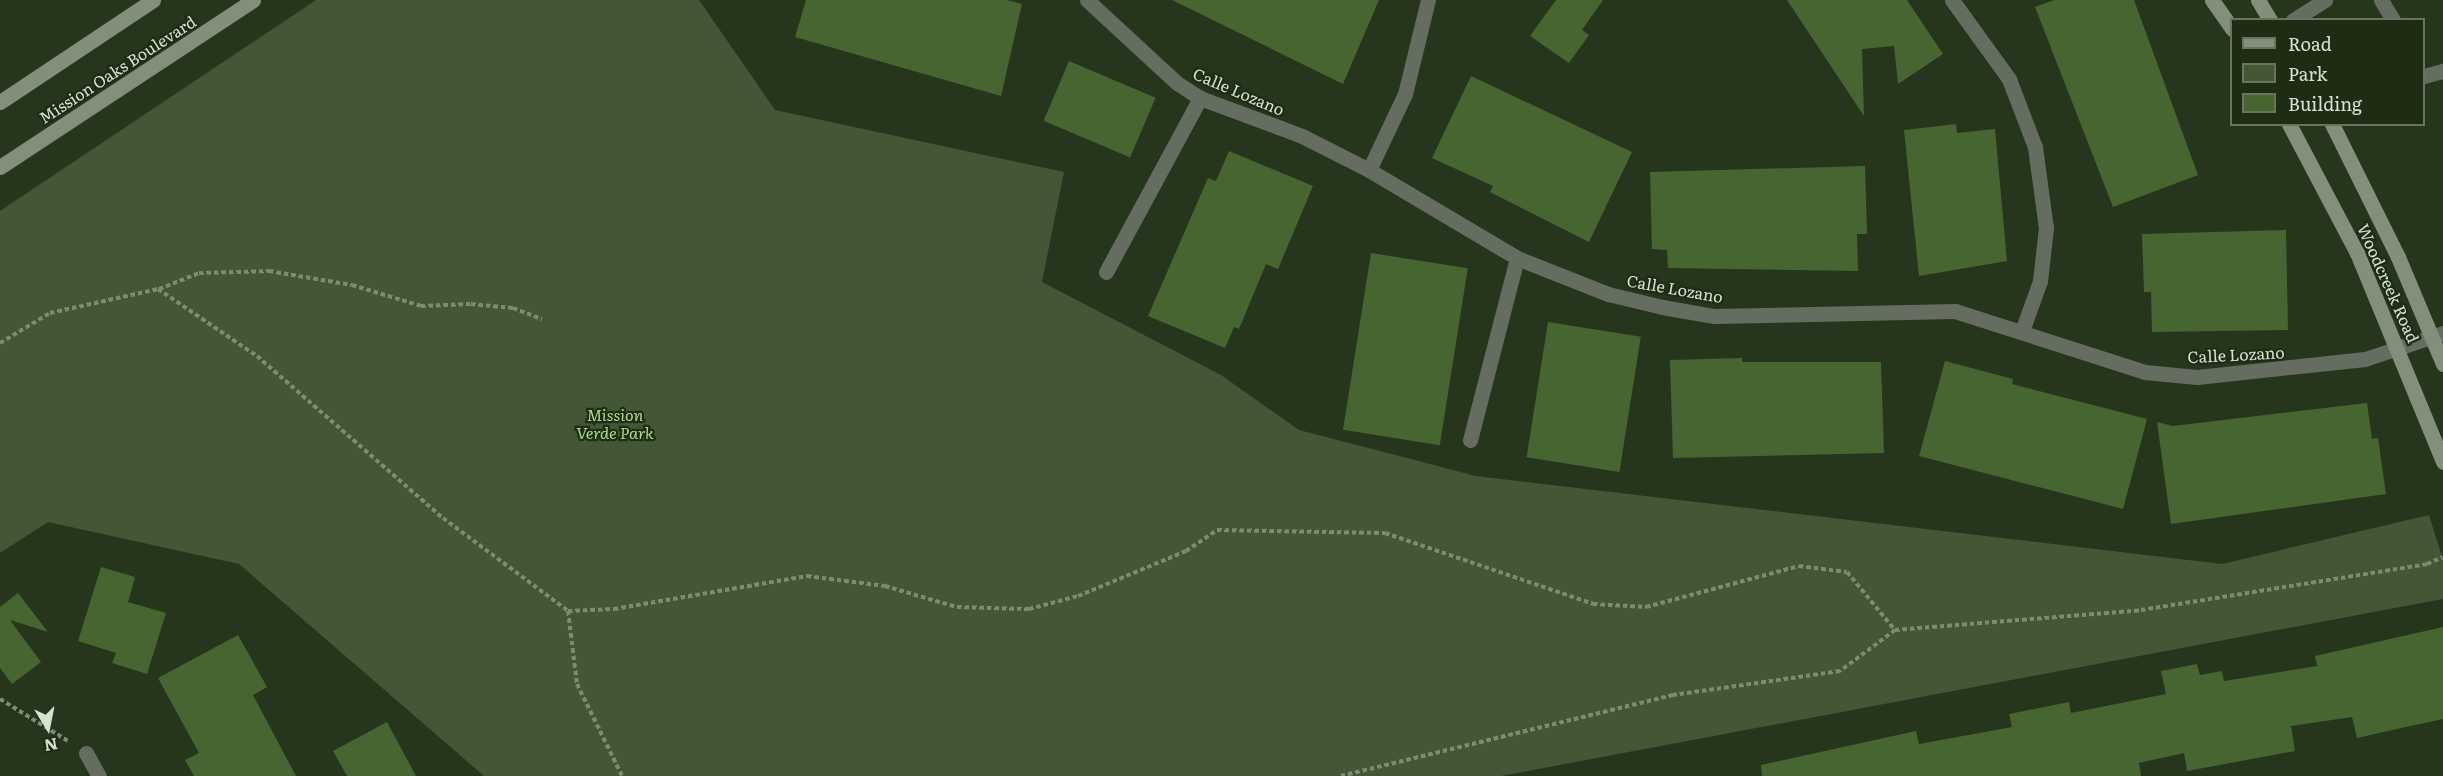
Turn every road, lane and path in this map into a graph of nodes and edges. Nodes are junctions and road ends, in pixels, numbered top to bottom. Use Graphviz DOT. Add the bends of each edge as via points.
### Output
graph roads {
  1 [pos="153,0"];
  2 [pos="253,0"];
  3 [pos="1087,0"];
  4 [pos="1428,0"];
  5 [pos="1952,0"];
  6 [pos="2212,0"];
  7 [pos="2258,0"];
  8 [pos="2325,0"];
  9 [pos="2381,0"];
  10 [pos="2269,18"];
  11 [pos="2296,18"];
  12 [pos="2392,18"];
  13 [pos="2230,26"];
  14 [pos="2443,71"];
  15 [pos="2425,76"];
  16 [pos="1200,98"];
  17 [pos="0,102"];
  18 [pos="2290,126"];
  19 [pos="2333,126"];
  20 [pos="0,167"];
  21 [pos="1369,170"];
  22 [pos="1517,258"];
  23 [pos="1106,272"];
  24 [pos="158,289"];
  25 [pos="542,319"];
  26 [pos="2022,331"];
  27 [pos="2438,336"];
  28 [pos="0,343"];
  29 [pos="2400,350"];
  30 [pos="2443,364"];
  31 [pos="1470,440"];
  32 [pos="2443,462"];
  33 [pos="2443,557"];
  34 [pos="568,611"];
  35 [pos="1895,630"];
  36 [pos="0,699"];
  37 [pos="86,753"];
  38 [pos="99,776"];
  39 [pos="622,776"];
  40 [pos="1341,776"];
  1 -- 17 [label="main road"];
  2 -- 20 [label="main road, Mission Oaks Boulevard"];
  3 -- 16 [label="street, Calle Lozano" via="1177,83"];
  4 -- 21 [label="street" via="1405,94"];
  5 -- 26 [label="street" via="2009,79 2035,147 2046,228 2040,281"];
  6 -- 13 [label="main road"];
  7 -- 10 [label="main road"];
  8 -- 11 [label="street"];
  9 -- 12 [label="street"];
  14 -- 15 [label="street"];
  16 -- 21 [label="street, Calle Lozano" via="1302,136"];
  16 -- 23 [label="street"];
  18 -- 29 [label="main road, Woodcreek Road" via="2357,253"];
  19 -- 27 [label="main road, Woodcreek Road"];
  21 -- 22 [label="street, Calle Lozano"];
  22 -- 26 [label="street, Calle Lozano" via="1608,294 1714,316 1955,311"];
  22 -- 31 [label="street"];
  24 -- 25 [label="path" via="199,273 269,271 352,285 421,306 471,304 513,308"];
  24 -- 28 [label="path" via="51,313"];
  24 -- 34 [label="path" via="257,356 443,518"];
  26 -- 29 [label="street, Calle Lozano" via="2145,372 2197,377 2355,361"];
  27 -- 29 [label="street, Calle Lozano"];
  27 -- 30 [label="main road, Woodcreek Road"];
  29 -- 32 [label="main road, Woodcreek Road"];
  33 -- 35 [label="path" via="2427,564 2141,610"];
  34 -- 35 [label="path" via="614,609 807,576 885,586 957,607 1029,609 1078,596 1186,551 1217,530 1385,533 1593,604 1646,607 1799,566 1847,572"];
  34 -- 39 [label="path" via="577,684"];
  35 -- 40 [label="path" via="1840,671 1673,695"];
  36 -- 37 [label="path"];
  37 -- 38 [label="street"];
}
